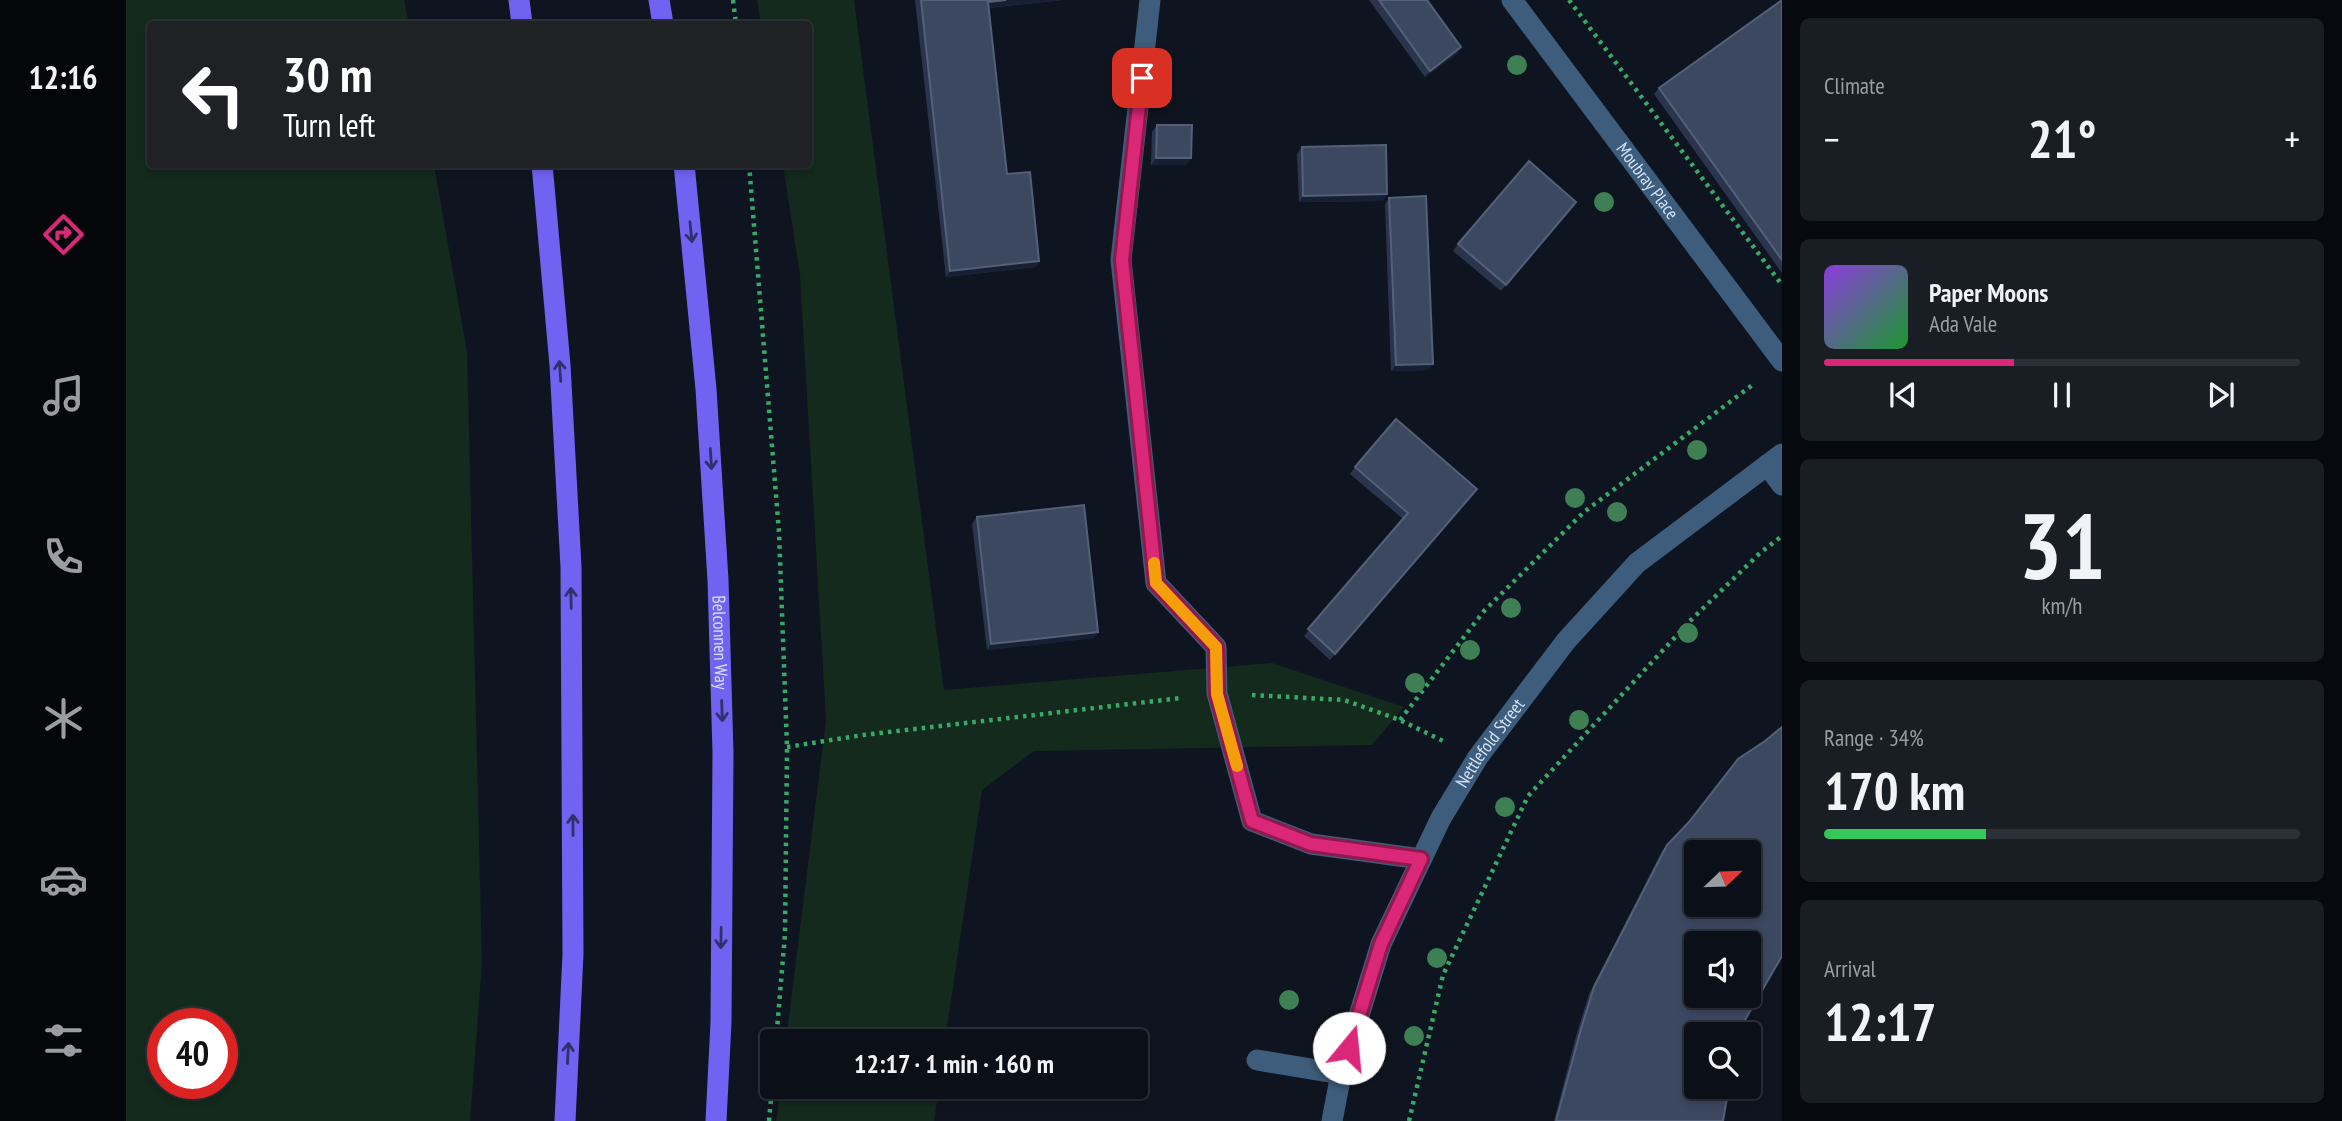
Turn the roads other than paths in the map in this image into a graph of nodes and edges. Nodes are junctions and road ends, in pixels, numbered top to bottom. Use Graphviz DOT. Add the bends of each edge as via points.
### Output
graph roads {
  1 [pos="519,0"];
  2 [pos="659,0"];
  3 [pos="1150,0"];
  4 [pos="1512,0"];
  5 [pos="522,21"];
  6 [pos="662,21"];
  7 [pos="542,168"];
  8 [pos="684,168"];
  9 [pos="1782,361"];
  10 [pos="1775,459"];
  11 [pos="1782,485"];
  12 [pos="1421,859"];
  13 [pos="1257,1060"];
  14 [pos="1341,1074"];
  15 [pos="565,1121"];
  16 [pos="716,1121"];
  17 [pos="1332,1121"];
  1 -- 5 [label="main road"];
  2 -- 6 [label="main road"];
  3 -- 12 [label="street" via="1122,260 1156,583 1216,647 1217,694 1252,821 1311,844"];
  4 -- 9 [label="street, Moubray Place"];
  15 -- 7 [label="main road, one-way" via="573,954 571,567"];
  8 -- 16 [label="main road, Belconnen Way, one-way" via="706,389 718,580 723,753"];
  10 -- 11 [label="street"];
  10 -- 12 [label="street, Nettlefold Street" via="1637,563 1566,641 1478,757"];
  12 -- 14 [label="street, Nettlefold Street" via="1381,944"];
  13 -- 14 [label="street"];
  14 -- 17 [label="street, Nettlefold Street"];
}
